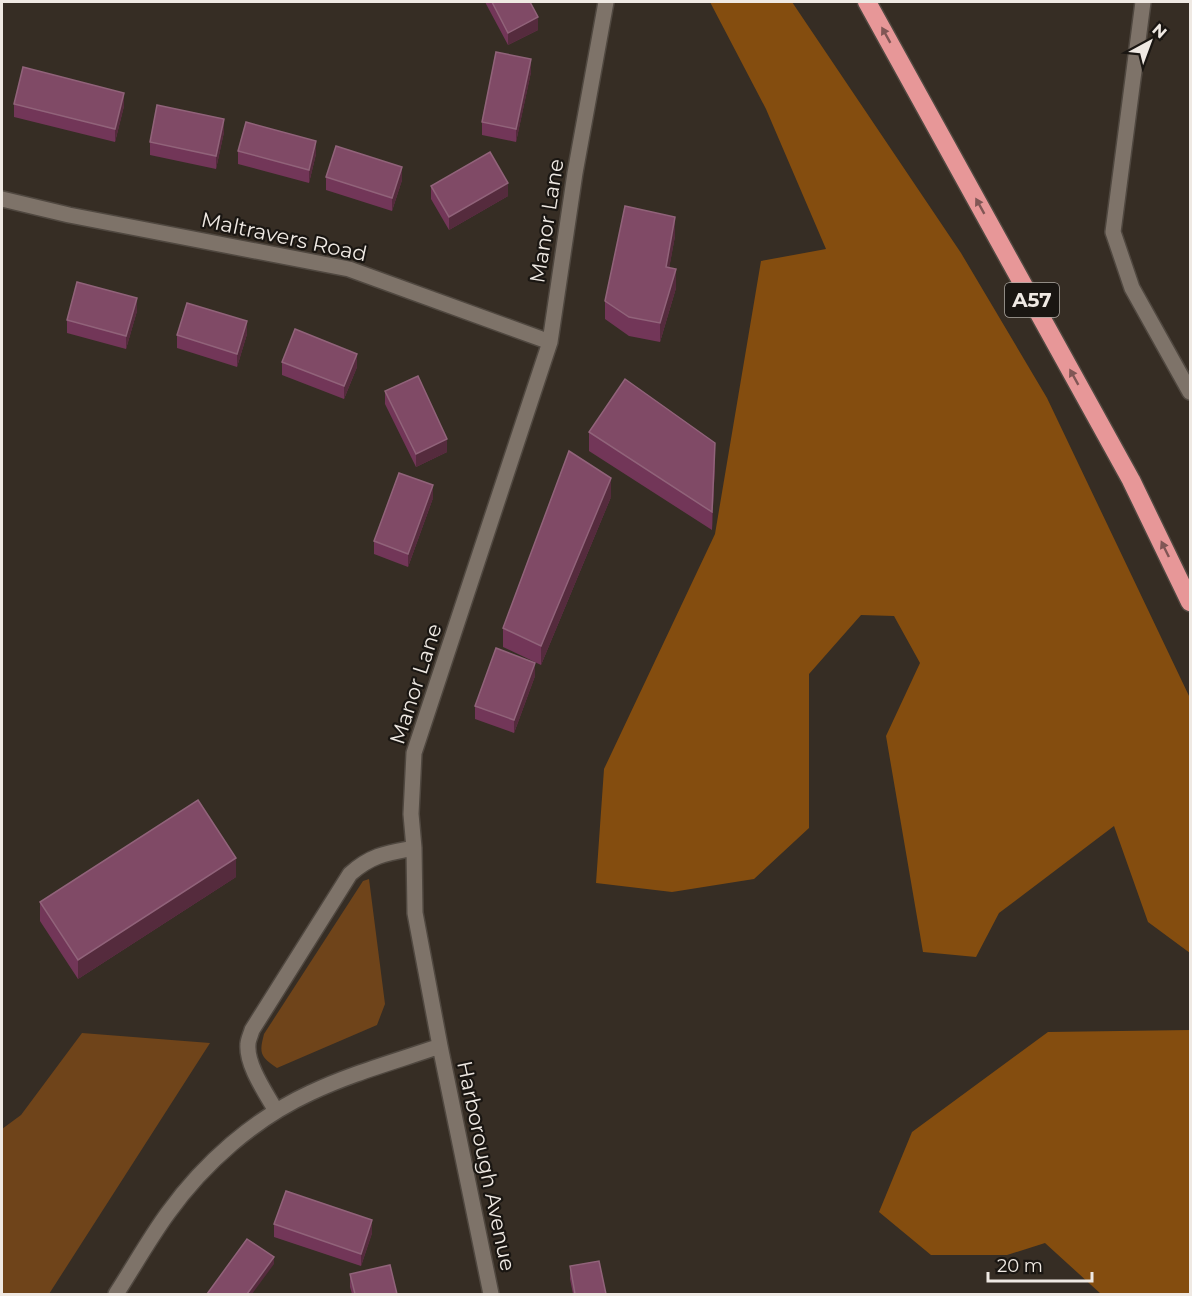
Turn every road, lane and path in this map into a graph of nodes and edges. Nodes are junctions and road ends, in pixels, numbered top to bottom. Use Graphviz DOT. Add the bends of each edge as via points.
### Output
graph roads {
  1 [pos="606,2"];
  2 [pos="867,2"];
  3 [pos="1143,2"];
  4 [pos="2,199"];
  5 [pos="550,342"];
  6 [pos="1191,392"];
  7 [pos="1191,602"];
  8 [pos="414,848"];
  9 [pos="440,1046"];
  10 [pos="276,1111"];
  11 [pos="116,1294"];
  12 [pos="491,1294"];
  1 -- 5 [label="street, Manor Lane"];
  7 -- 2 [label="highway, A57, one-way" via="1131,480"];
  3 -- 6 [label="street" via="1113,232 1132,288"];
  4 -- 5 [label="street, Maltravers Road" via="349,269"];
  5 -- 8 [label="street, Manor Lane" via="414,753"];
  8 -- 9 [label="street, Manor Lane" via="415,913"];
  8 -- 10 [label="street" via="379,855 350,874 252,1030 250,1058"];
  9 -- 10 [label="street" via="357,1074"];
  9 -- 12 [label="street, Harborough Avenue"];
  10 -- 11 [label="street" via="229,1146 196,1179 168,1213"];
}
